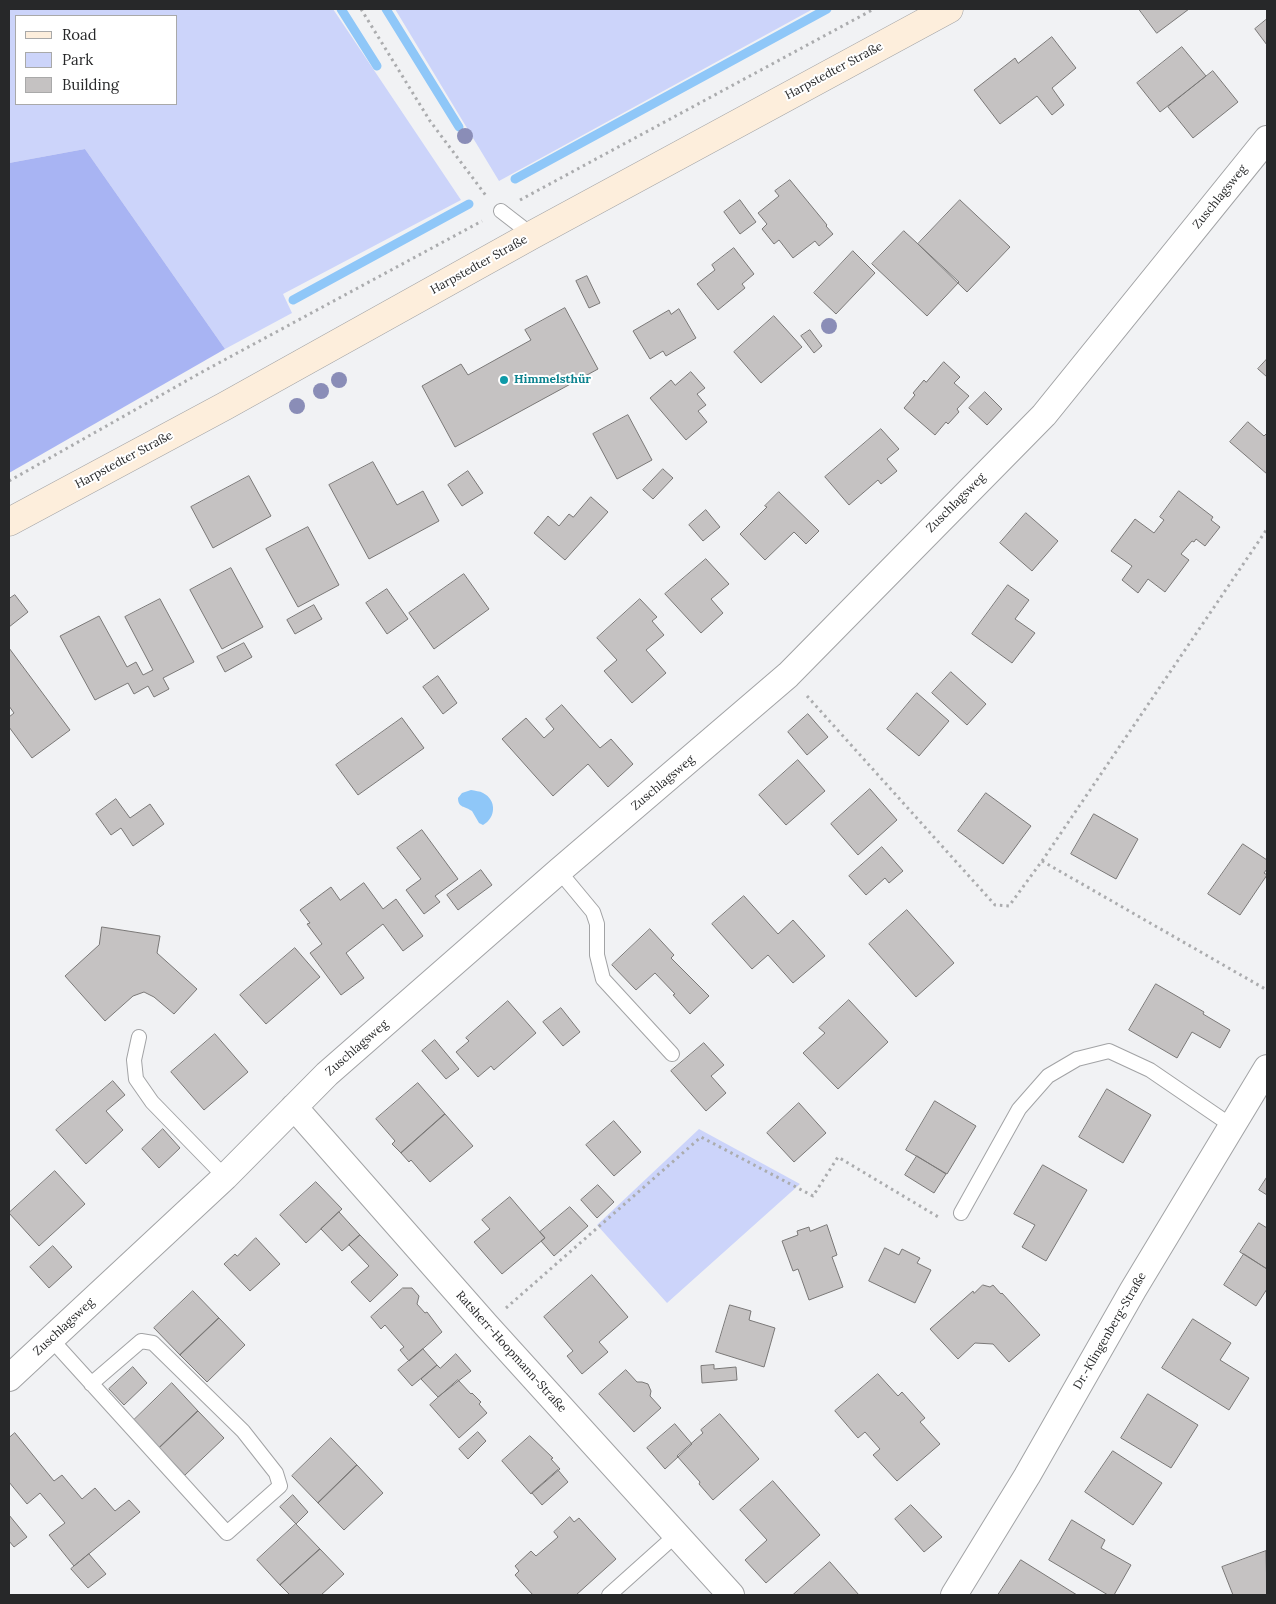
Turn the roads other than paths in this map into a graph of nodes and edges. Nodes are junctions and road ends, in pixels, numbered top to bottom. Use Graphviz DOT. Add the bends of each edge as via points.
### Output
graph roads {
  1 [pos="949,9"];
  2 [pos="1267,138"];
  3 [pos="501,211"];
  4 [pos="532,235"];
  5 [pos="9,522"];
  6 [pos="559,871"];
  7 [pos="139,1037"];
  8 [pos="672,1054"];
  9 [pos="1267,1068"];
  10 [pos="294,1107"];
  11 [pos="1232,1126"];
  12 [pos="225,1178"];
  13 [pos="961,1213"];
  14 [pos="51,1339"];
  15 [pos="9,1378"];
  16 [pos="91,1384"];
  17 [pos="676,1535"];
  18 [pos="609,1595"];
  19 [pos="731,1595"];
  20 [pos="954,1595"];
  1 -- 4 [label="main road, Harpstedter Straße"];
  2 -- 6 [label="street, Zuschlagsweg" via="1044,415 788,675"];
  3 -- 4 [label="lane"];
  4 -- 5 [label="main road, Harpstedter Straße"];
  6 -- 8 [label="lane" via="592,912 597,924 597,955 603,979"];
  6 -- 10 [label="street, Zuschlagsweg" via="327,1074"];
  7 -- 12 [label="lane" via="134,1060 136,1079 152,1102"];
  9 -- 11 [label="street, Dr.-Klingenberg-Straße"];
  10 -- 12 [label="street, Zuschlagsweg"];
  10 -- 17 [label="street, Ratsherr-Hoopmann-Straße"];
  11 -- 13 [label="lane" via="1150,1070 1109,1051 1077,1059 1048,1076 1019,1109"];
  11 -- 20 [label="street, Dr.-Klingenberg-Straße"];
  12 -- 14 [label="street, Zuschlagsweg"];
  14 -- 15 [label="street, Zuschlagsweg"];
  14 -- 16 [label="lane"];
  16 -- 16 [label="lane" via="227,1534 280,1486 276,1473 243,1431 153,1343 142,1341"];
  17 -- 18 [label="lane"];
  17 -- 19 [label="street, Ratsherr-Hoopmann-Straße"];
}
